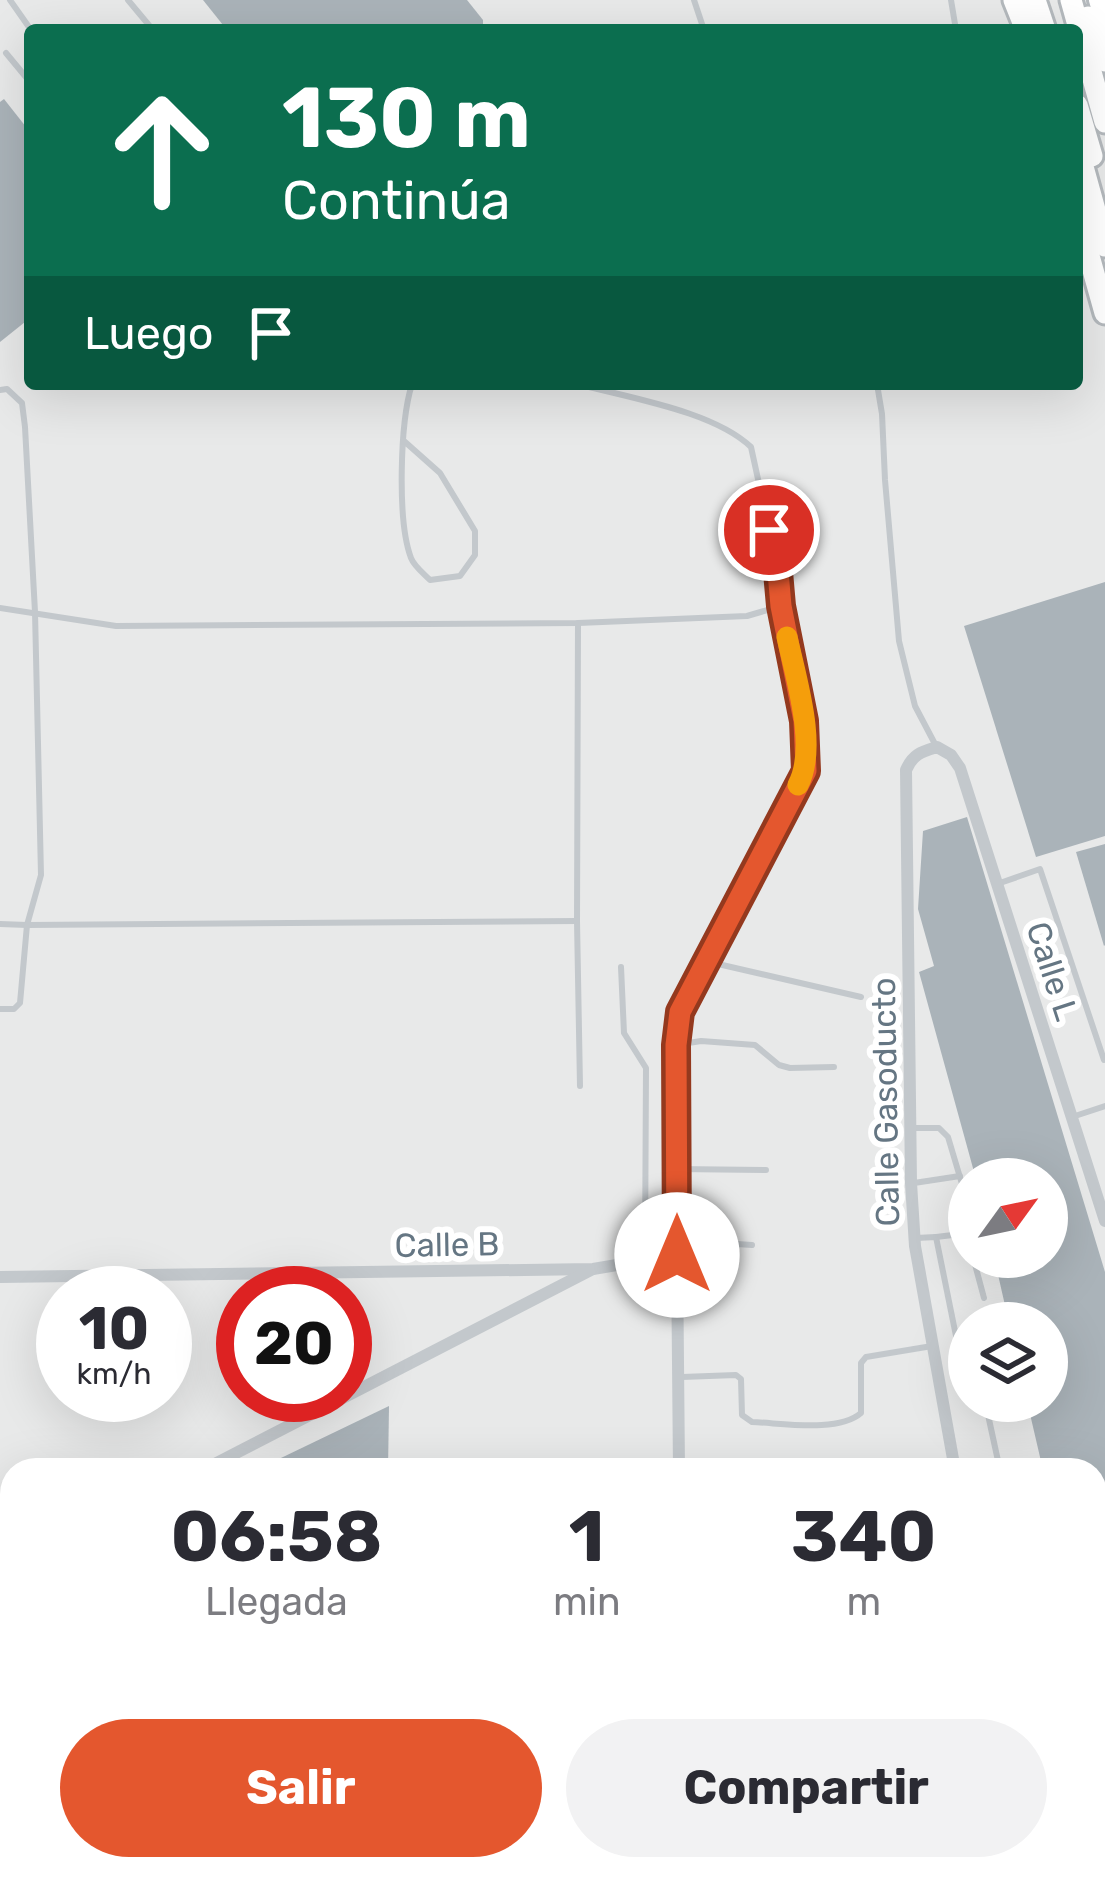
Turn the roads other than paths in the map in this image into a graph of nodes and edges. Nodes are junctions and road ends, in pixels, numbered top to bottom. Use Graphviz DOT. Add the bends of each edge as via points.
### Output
graph roads {
  1 [pos="128,0"];
  2 [pos="1081,0"];
  3 [pos="1098,0"];
  4 [pos="148,24"];
  5 [pos="1105,25"];
  6 [pos="1083,43"];
  7 [pos="6,53"];
  8 [pos="1105,61"];
  9 [pos="24,75"];
  10 [pos="1105,122"];
  11 [pos="1083,126"];
  12 [pos="1083,167"];
  13 [pos="1105,202"];
  14 [pos="1083,234"];
  15 [pos="1105,246"];
  16 [pos="1105,313"];
  17 [pos="0,390"];
  18 [pos="410,390"];
  19 [pos="600,390"];
  20 [pos="879,390"];
  21 [pos="404,442"];
  22 [pos="781,606"];
  23 [pos="0,608"];
  24 [pos="35,613"];
  25 [pos="578,623"];
  26 [pos="937,747"];
  27 [pos="997,884"];
  28 [pos="577,921"];
  29 [pos="0,924"];
  30 [pos="27,926"];
  31 [pos="705,961"];
  32 [pos="621,967"];
  33 [pos="861,997"];
  34 [pos="0,1009"];
  35 [pos="676,1045"];
  36 [pos="1104,1060"];
  37 [pos="834,1067"];
  38 [pos="580,1086"];
  39 [pos="1105,1106"];
  40 [pos="1072,1118"];
  41 [pos="910,1128"];
  42 [pos="954,1158"];
  43 [pos="676,1169"];
  44 [pos="766,1170"];
  45 [pos="948,1178"];
  46 [pos="911,1184"];
  47 [pos="1105,1221"];
  48 [pos="948,1236"];
  49 [pos="936,1237"];
  50 [pos="916,1238"];
  51 [pos="752,1245"];
  52 [pos="677,1248"];
  53 [pos="645,1260"];
  54 [pos="593,1269"];
  55 [pos="0,1277"];
  56 [pos="979,1278"];
  57 [pos="984,1298"];
  58 [pos="949,1302"];
  59 [pos="933,1346"];
  60 [pos="678,1377"];
  61 [pos="990,1422"];
  62 [pos="226,1458"];
  63 [pos="679,1458"];
  64 [pos="953,1458"];
  65 [pos="997,1458"];
  1 -- 4 [label="lane"];
  2 -- 8 [label="highway"];
  3 -- 5 [label="main road"];
  6 -- 10 [label="highway"];
  7 -- 9 [label="lane"];
  11 -- 13 [label="highway"];
  12 -- 15 [label="highway"];
  14 -- 16 [label="highway"];
  17 -- 24 [label="lane" via="22,404 26,428"];
  18 -- 21 [label="lane"];
  19 -- 22 [label="lane" via="711,421 751,447"];
  20 -- 26 [label="lane" via="899,641 915,706"];
  21 -- 21 [label="lane" via="403,518 412,561 430,580 460,576 475,555 475,531 440,473"];
  22 -- 25 [label="lane" via="747,616"];
  22 -- 31 [label="lane" via="806,771"];
  23 -- 24 [label="lane"];
  24 -- 25 [label="lane" via="116,626"];
  24 -- 30 [label="lane" via="41,875"];
  25 -- 28 [label="lane"];
  26 -- 27 [label="street, Calle L" via="960,768"];
  26 -- 41 [label="street, Calle Gasoducto" via="911,758 907,770"];
  27 -- 36 [label="lane" via="1040,869"];
  27 -- 40 [label="street, Calle L"];
  28 -- 30 [label="lane"];
  28 -- 38 [label="lane"];
  29 -- 30 [label="lane"];
  30 -- 34 [label="lane" via="20,1003"];
  31 -- 33 [label="lane"];
  31 -- 35 [label="lane" via="680,1012"];
  32 -- 53 [label="lane" via="624,1033 646,1068"];
  35 -- 37 [label="lane" via="754,1046 778,1065"];
  35 -- 43 [label="lane"];
  39 -- 40 [label="lane"];
  40 -- 47 [label="street, Calle L"];
  41 -- 42 [label="lane" via="939,1128"];
  41 -- 46 [label="street, Calle Gasoducto"];
  43 -- 44 [label="lane"];
  43 -- 52 [label="lane"];
  45 -- 46 [label="lane"];
  46 -- 50 [label="street, Calle Gasoducto"];
  48 -- 49 [label="lane"];
  49 -- 50 [label="lane"];
  49 -- 58 [label="lane"];
  50 -- 59 [label="street, Calle Gasoducto"];
  51 -- 52 [label="lane"];
  52 -- 53 [label="street, Calle B"];
  52 -- 60 [label="street"];
  53 -- 54 [label="street, Calle B"];
  54 -- 55 [label="street, Calle B"];
  54 -- 62 [label="street"];
  56 -- 57 [label="lane"];
  59 -- 60 [label="lane" via="866,1357 861,1413 832,1425 752,1422 742,1415 736,1375"];
  59 -- 64 [label="street, Calle Gasoducto"];
  60 -- 63 [label="street"];
  61 -- 65 [label="lane"];
}
